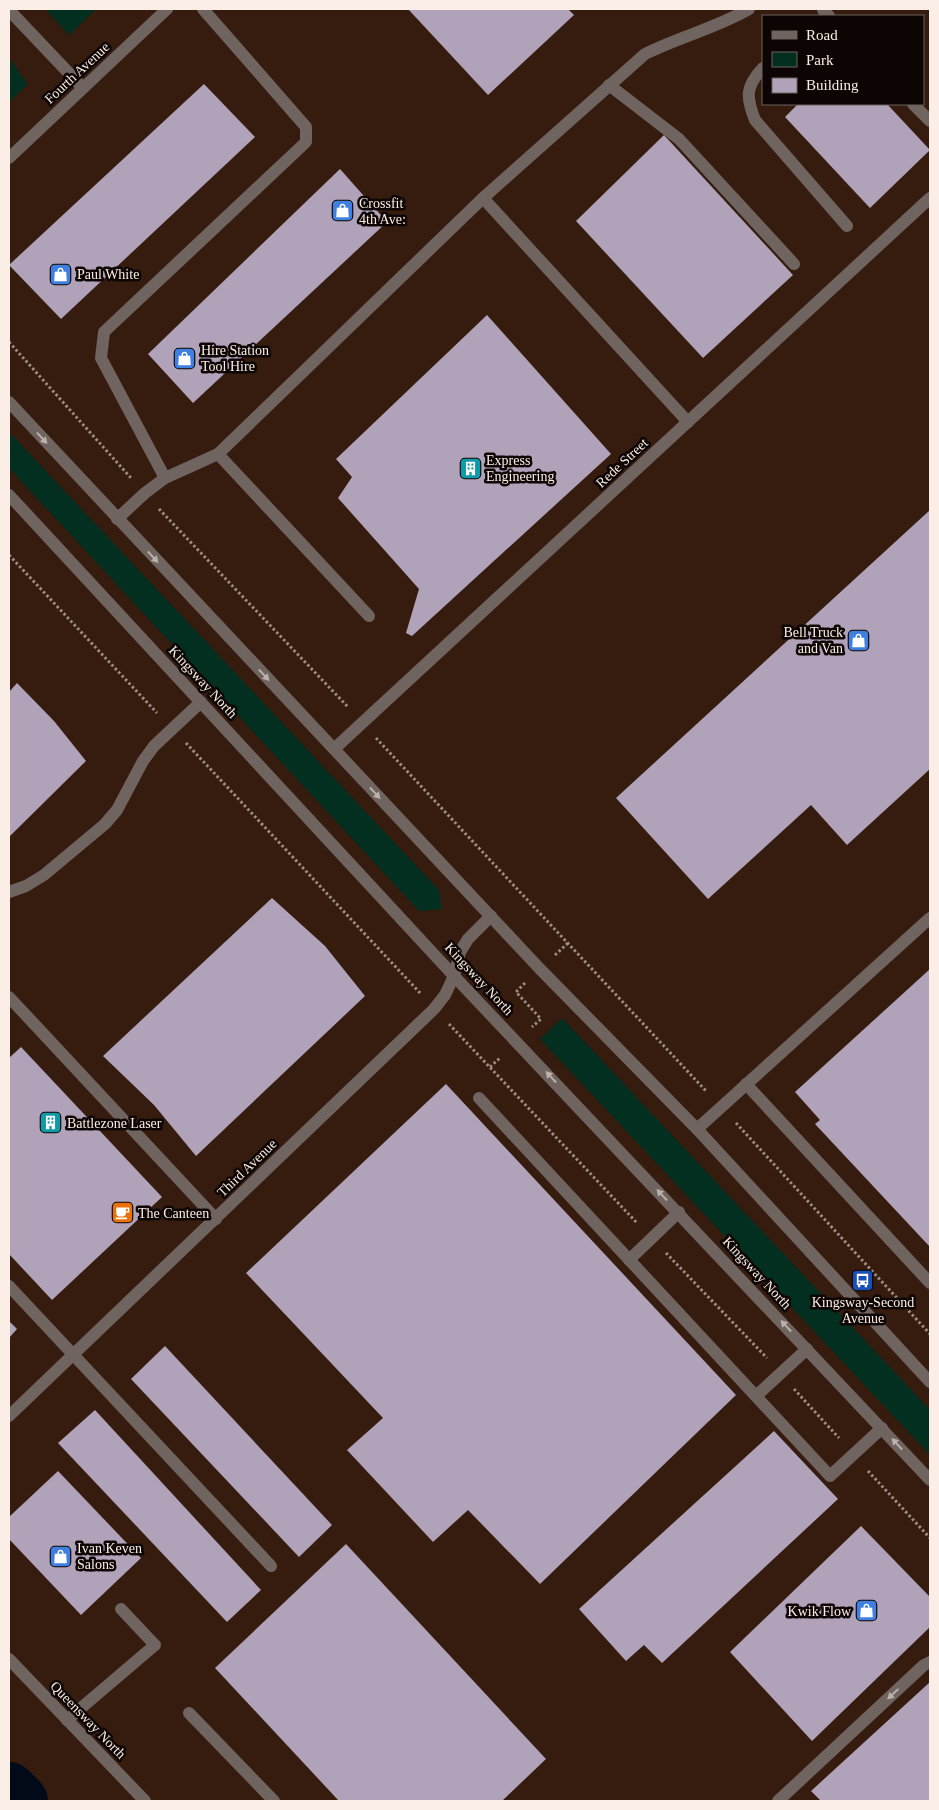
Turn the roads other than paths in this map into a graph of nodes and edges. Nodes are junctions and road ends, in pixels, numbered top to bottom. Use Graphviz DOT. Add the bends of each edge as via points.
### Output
graph roads {
  1 [pos="167,9"];
  2 [pos="203,9"];
  3 [pos="749,9"];
  4 [pos="9,10"];
  5 [pos="762,69"];
  6 [pos="609,85"];
  7 [pos="83,88"];
  8 [pos="914,105"];
  9 [pos="930,122"];
  10 [pos="9,158"];
  11 [pos="483,198"];
  12 [pos="930,198"];
  13 [pos="847,226"];
  14 [pos="794,264"];
  15 [pos="9,402"];
  16 [pos="688,422"];
  17 [pos="218,454"];
  18 [pos="165,478"];
  19 [pos="9,495"];
  20 [pos="117,518"];
  21 [pos="369,616"];
  22 [pos="201,702"];
  23 [pos="334,749"];
  24 [pos="9,892"];
  25 [pos="491,916"];
  26 [pos="930,918"];
  27 [pos="454,976"];
  28 [pos="9,997"];
  29 [pos="746,1084"];
  30 [pos="479,1098"];
  31 [pos="698,1129"];
  32 [pos="679,1212"];
  33 [pos="216,1218"];
  34 [pos="629,1260"];
  35 [pos="930,1283"];
  36 [pos="9,1286"];
  37 [pos="807,1349"];
  38 [pos="73,1354"];
  39 [pos="930,1381"];
  40 [pos="756,1396"];
  41 [pos="9,1416"];
  42 [pos="882,1428"];
  43 [pos="930,1480"];
  44 [pos="272,1566"];
  45 [pos="121,1609"];
  46 [pos="9,1660"];
  47 [pos="930,1662"];
  48 [pos="188,1713"];
  49 [pos="67,1720"];
  50 [pos="145,1801"];
  51 [pos="274,1801"];
  52 [pos="778,1801"];
  1 -- 7 [label="street, Fourth Avenue"];
  2 -- 18 [label="street" via="306,127 306,142 104,332 102,358"];
  3 -- 6 [label="street" via="645,54"];
  4 -- 7 [label="street"];
  5 -- 13 [label="street" via="749,86 748,102 755,120"];
  6 -- 11 [label="street"];
  6 -- 14 [label="street" via="679,139"];
  7 -- 10 [label="street, Fourth Avenue"];
  8 -- 9 [label="street"];
  11 -- 16 [label="street"];
  11 -- 17 [label="street"];
  12 -- 16 [label="street, Rede Street"];
  15 -- 20 [label="street, one-way"];
  16 -- 23 [label="street, Rede Street"];
  17 -- 18 [label="street"];
  17 -- 21 [label="street"];
  18 -- 20 [label="street"];
  19 -- 22 [label="street, Kingsway North"];
  20 -- 23 [label="street, one-way"];
  22 -- 24 [label="street" via="148,754 117,810 105,824 44,875"];
  22 -- 27 [label="street, Kingsway North"];
  23 -- 25 [label="street, one-way"];
  25 -- 27 [label="street, Third Avenue" via="468,939 460,952"];
  25 -- 31 [label="street"];
  26 -- 29 [label="street"];
  32 -- 27 [label="street, Kingsway North, one-way"];
  27 -- 33 [label="street, Third Avenue" via="434,1009"];
  28 -- 33 [label="street"];
  29 -- 31 [label="street"];
  29 -- 35 [label="street"];
  30 -- 34 [label="street"];
  31 -- 39 [label="street"];
  32 -- 34 [label="street"];
  37 -- 32 [label="street, Kingsway North, one-way"];
  33 -- 38 [label="street, Third Avenue"];
  34 -- 40 [label="street"];
  36 -- 38 [label="street"];
  37 -- 40 [label="street"];
  37 -- 42 [label="street, Kingsway North"];
  38 -- 41 [label="street, Third Avenue"];
  38 -- 44 [label="street"];
  40 -- 42 [label="street" via="830,1476"];
  43 -- 42 [label="street, Kingsway North, one-way"];
  45 -- 49 [label="street" via="155,1645"];
  46 -- 49 [label="street, Queensway North"];
  47 -- 52 [label="street, one-way"];
  48 -- 51 [label="street"];
  49 -- 50 [label="street, Queensway North"];
}
